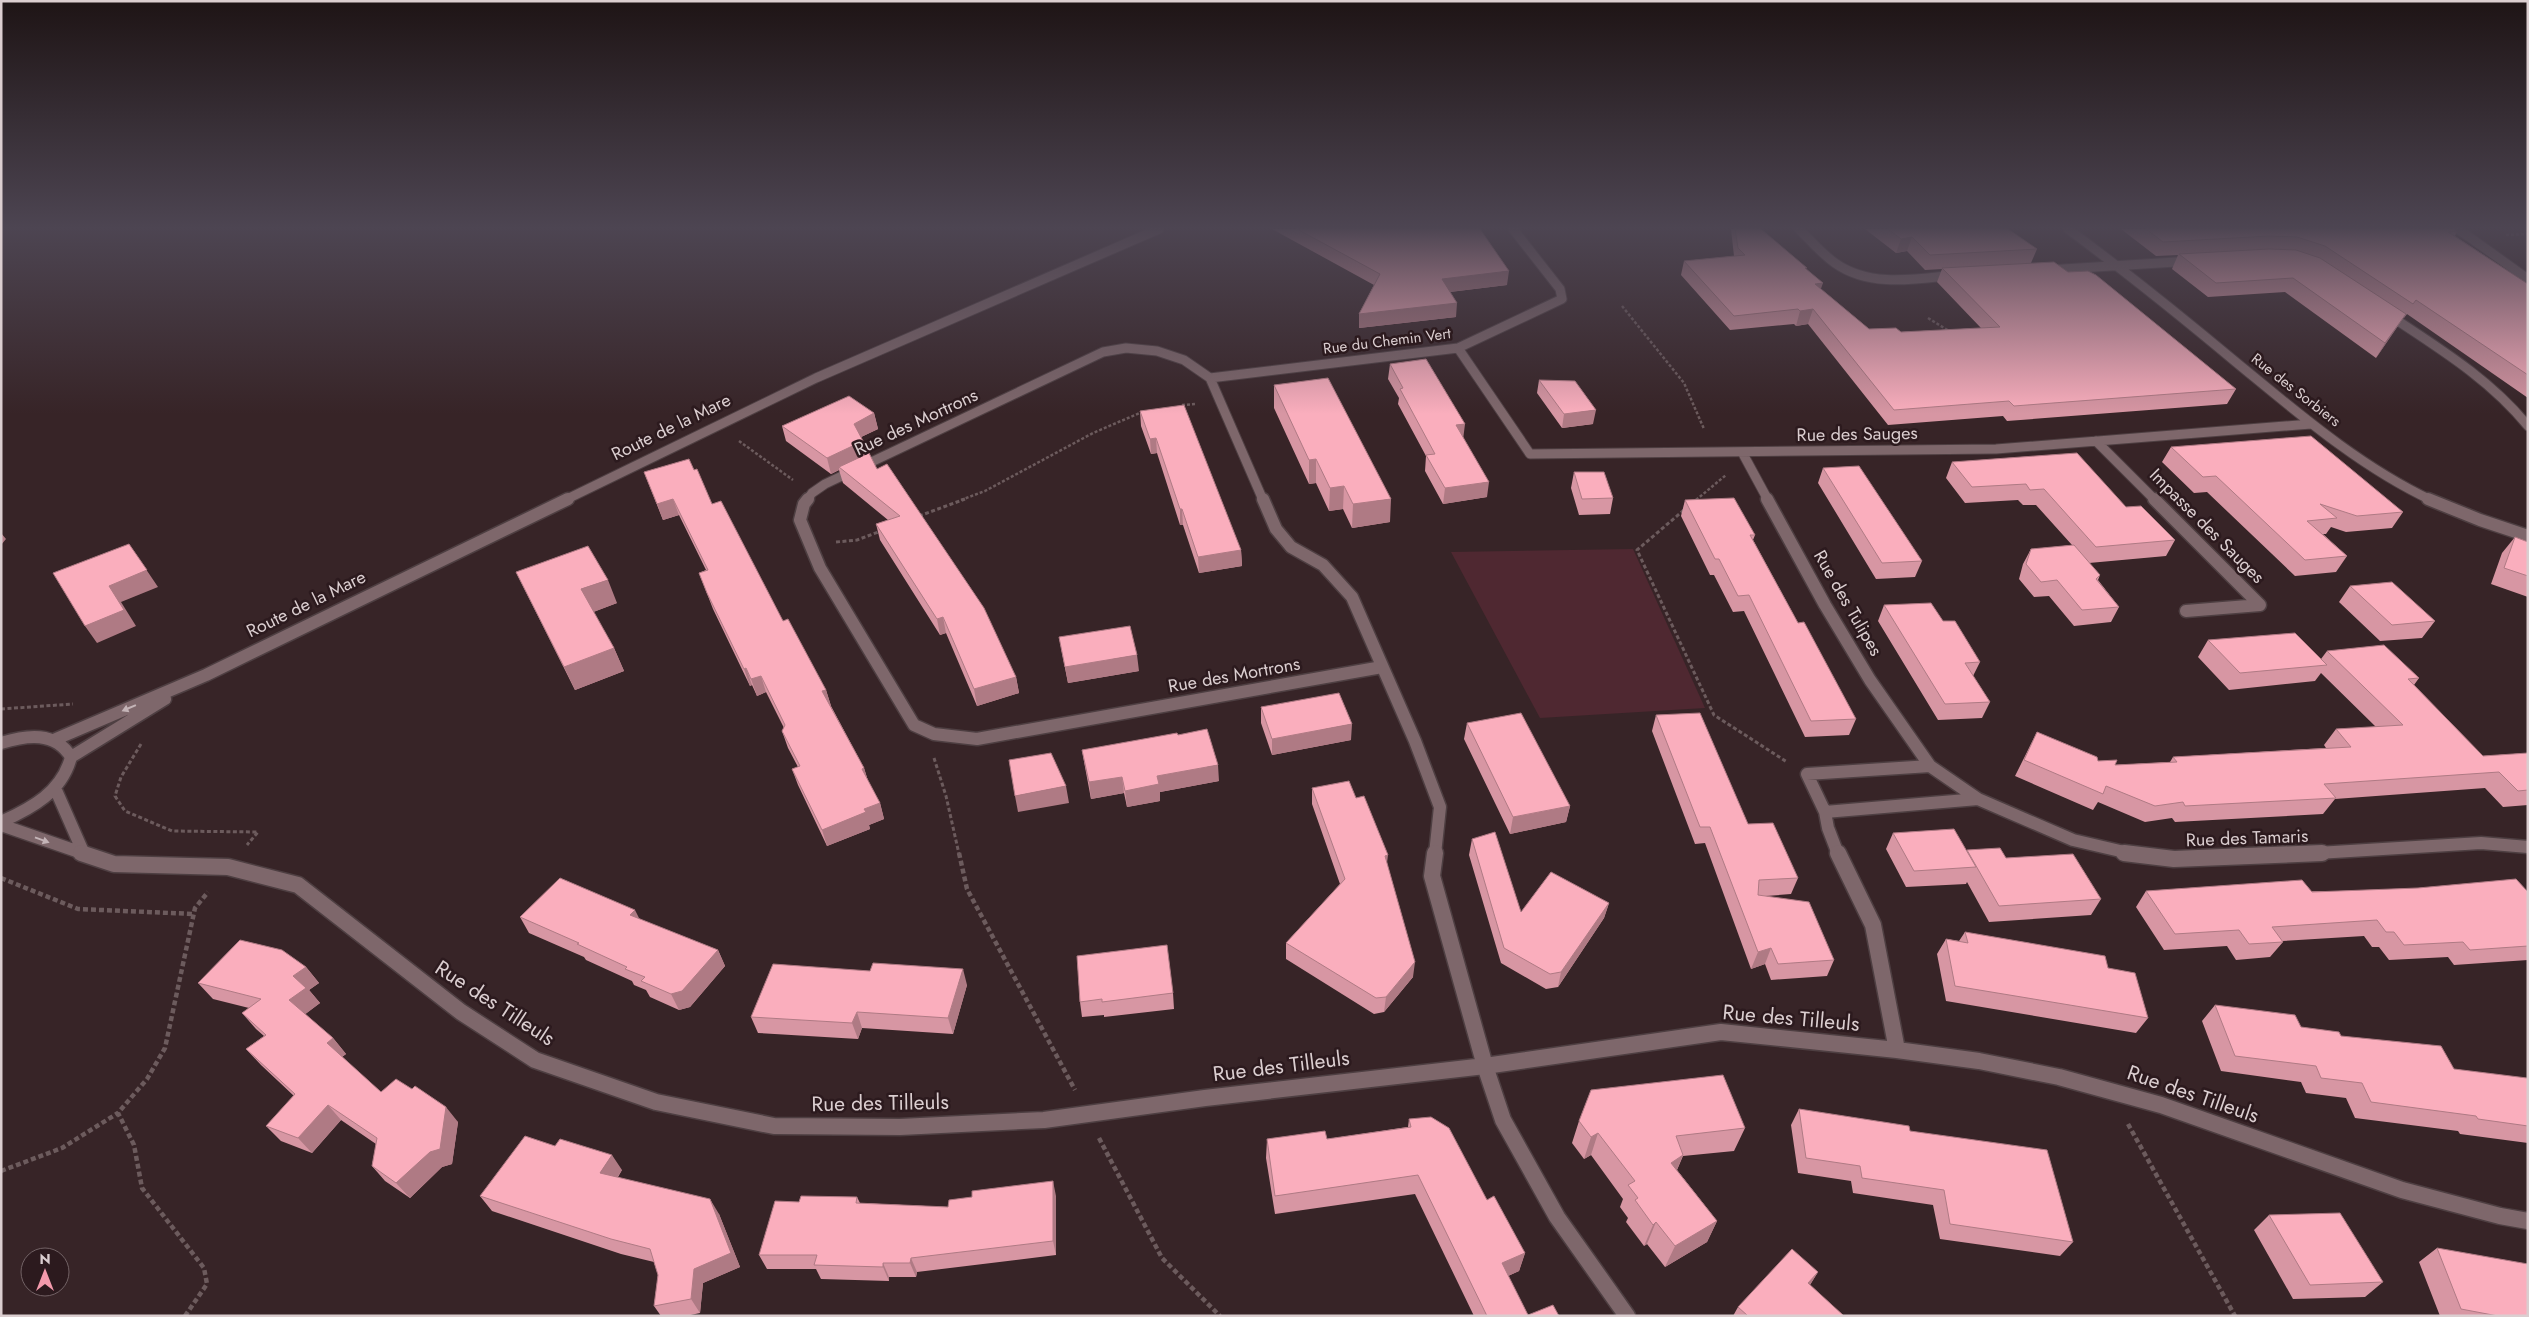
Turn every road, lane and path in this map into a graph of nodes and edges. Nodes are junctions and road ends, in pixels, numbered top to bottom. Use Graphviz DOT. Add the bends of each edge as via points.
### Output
graph roads {
  1 [pos="1018,290"];
  2 [pos="1560,290"];
  3 [pos="2149,290"];
  4 [pos="1622,306"];
  5 [pos="2380,308"];
  6 [pos="1928,318"];
  7 [pos="1953,333"];
  8 [pos="1458,348"];
  9 [pos="1210,378"];
  10 [pos="1220,402"];
  11 [pos="1181,406"];
  12 [pos="1144,410"];
  13 [pos="2312,424"];
  14 [pos="717,426"];
  15 [pos="2528,426"];
  16 [pos="2096,441"];
  17 [pos="1742,452"];
  18 [pos="1714,453"];
  19 [pos="1726,475"];
  20 [pos="812,493"];
  21 [pos="912,519"];
  22 [pos="884,529"];
  23 [pos="2528,536"];
  24 [pos="811,546"];
  25 [pos="2186,611"];
  26 [pos="1382,667"];
  27 [pos="206,674"];
  28 [pos="129,722"];
  29 [pos="926,731"];
  30 [pos="4,740"];
  31 [pos="56,740"];
  32 [pos="71,757"];
  33 [pos="1930,766"];
  34 [pos="1807,774"];
  35 [pos="55,788"];
  36 [pos="1978,799"];
  37 [pos="1825,812"];
  38 [pos="1,823"];
  39 [pos="2528,847"];
  40 [pos="84,854"];
  41 [pos="228,867"];
  42 [pos="1,878"];
  43 [pos="194,914"];
  44 [pos="1897,1050"];
  45 [pos="1486,1066"];
  46 [pos="2109,1089"];
  47 [pos="118,1113"];
  48 [pos="1087,1115"];
  49 [pos="1,1172"];
  50 [pos="2528,1221"];
  51 [pos="185,1316"];
  52 [pos="1220,1316"];
  53 [pos="1627,1316"];
  54 [pos="2234,1316"];
  1 -- 14 [label="street, Route de la Mare" via="816,378"];
  2 -- 8 [label="street, Rue du Chemin Vert" via="1562,299"];
  3 -- 13 [label="street, Rue des Sorbiers"];
  4 -- 18 [label="path" via="1684,382"];
  5 -- 15 [label="street" via="2494,387"];
  6 -- 7 [label="path"];
  8 -- 9 [label="street, Rue du Chemin Vert"];
  8 -- 18 [label="street, Rue des Sauges" via="1530,454"];
  9 -- 10 [label="street"];
  9 -- 20 [label="street, Rue des Mortrons" via="1184,360 1157,351 1126,348 1103,352"];
  10 -- 11 [label="path"];
  10 -- 26 [label="street" via="1276,529 1291,547 1323,565 1352,597"];
  12 -- 21 [label="path" via="1093,433 985,492"];
  13 -- 16 [label="street, Rue des Sauges"];
  13 -- 23 [label="street, Rue des Sorbiers" via="2404,486 2484,523"];
  14 -- 20 [label="path"];
  14 -- 27 [label="street, Route de la Mare"];
  16 -- 17 [label="street, Rue des Sauges" via="1978,449"];
  16 -- 25 [label="street, Impasse des Sauges" via="2260,605"];
  17 -- 18 [label="street, Rue des Sauges"];
  17 -- 33 [label="street, Rue des Tulipes" via="1860,663"];
  19 -- 34 [label="path" via="1637,550 1714,715"];
  20 -- 24 [label="street" via="804,504 800,520"];
  22 -- 24 [label="path" via="857,540"];
  24 -- 29 [label="street" via="820,568 914,725"];
  26 -- 29 [label="street, Rue des Mortrons" via="977,739"];
  26 -- 45 [label="street" via="1440,807 1432,876"];
  27 -- 28 [label="street, Route de la Mare"];
  27 -- 31 [label="street, Route de la Mare, one-way"];
  28 -- 32 [label="street, Route de la Mare"];
  28 -- 41 [label="path" via="144,739 121,777 115,796 125,811 172,830 258,832"];
  29 -- 48 [label="path" via="946,796 967,889"];
  30 -- 31 [label="street" via="43,737"];
  31 -- 32 [label="street" via="67,747"];
  32 -- 35 [label="street" via="64,777"];
  33 -- 34 [label="street"];
  33 -- 36 [label="street, Rue des Tulipes"];
  34 -- 37 [label="street"];
  35 -- 38 [label="street" via="39,802"];
  35 -- 40 [label="street"];
  36 -- 37 [label="street"];
  36 -- 39 [label="street, Rue des Tamaris" via="2072,840 2125,853 2174,859 2481,843"];
  37 -- 44 [label="street" via="1836,847 1873,925"];
  38 -- 40 [label="street, Rue des Tilleuls, one-way"];
  40 -- 41 [label="street, Rue des Tilleuls" via="114,864"];
  41 -- 43 [label="path" via="195,908"];
  41 -- 48 [label="street, Rue des Tilleuls" via="298,884 461,1012 535,1060 656,1102 774,1126 900,1127"];
  42 -- 43 [label="path" via="78,909"];
  43 -- 47 [label="path" via="165,1048 147,1079"];
  44 -- 45 [label="street, Rue des Tilleuls" via="1721,1032"];
  44 -- 46 [label="street, Rue des Tilleuls" via="1979,1061"];
  45 -- 48 [label="street, Rue des Tilleuls"];
  45 -- 53 [label="street" via="1503,1120 1557,1217"];
  46 -- 50 [label="street, Rue des Tilleuls" via="2402,1190"];
  46 -- 54 [label="path"];
  47 -- 49 [label="path" via="87,1136 28,1164"];
  47 -- 51 [label="path" via="134,1145 142,1188 204,1268 207,1284"];
  48 -- 52 [label="path" via="1162,1258"];
}
